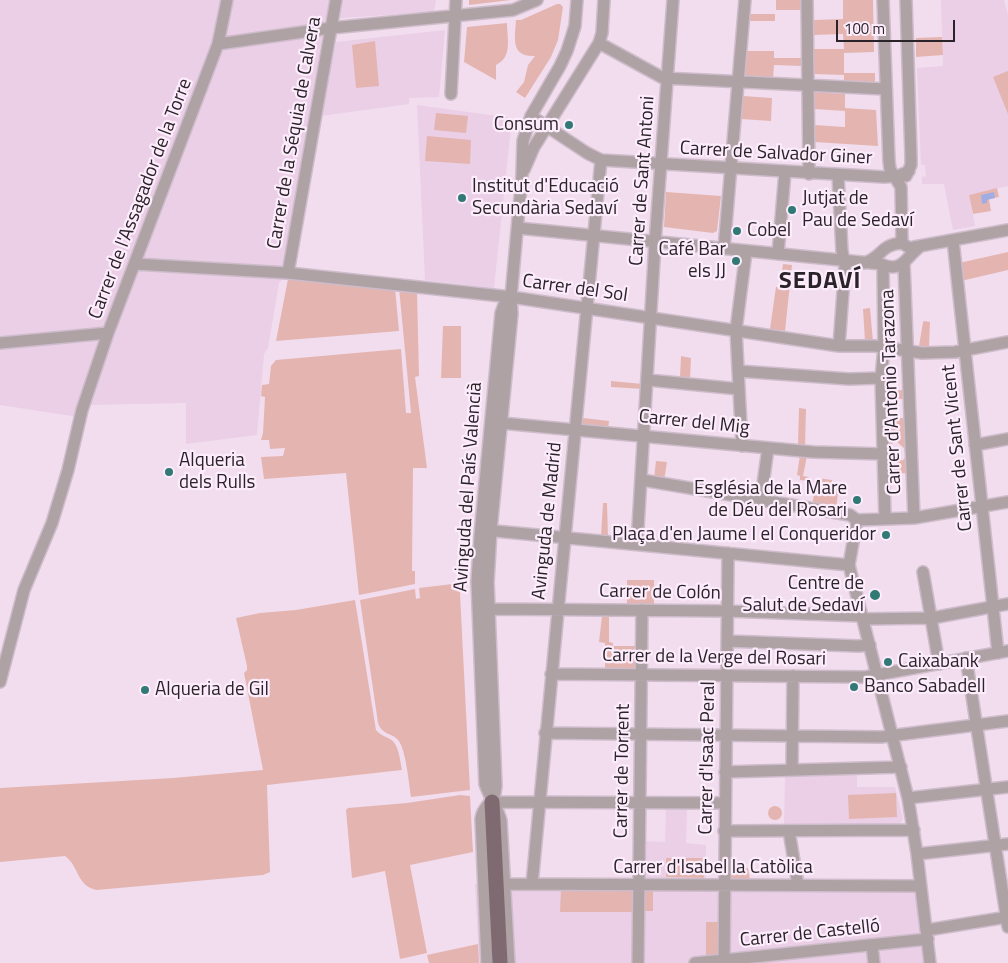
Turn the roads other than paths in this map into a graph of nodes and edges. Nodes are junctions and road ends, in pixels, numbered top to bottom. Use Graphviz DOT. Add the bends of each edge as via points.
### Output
graph roads {
  1 [pos="227,0"];
  2 [pos="336,0"];
  3 [pos="456,0"];
  4 [pos="537,0"];
  5 [pos="577,0"];
  6 [pos="604,0"];
  7 [pos="673,0"];
  8 [pos="745,0"];
  9 [pos="807,0"];
  10 [pos="883,0"];
  11 [pos="906,0"];
  12 [pos="455,16"];
  13 [pos="332,28"];
  14 [pos="599,43"];
  15 [pos="218,44"];
  16 [pos="668,79"];
  17 [pos="738,82"];
  18 [pos="808,85"];
  19 [pos="886,89"];
  20 [pos="451,94"];
  21 [pos="530,116"];
  22 [pos="546,127"];
  23 [pos="600,160"];
  24 [pos="662,165"];
  25 [pos="731,169"];
  26 [pos="785,172"];
  27 [pos="909,172"];
  28 [pos="809,174"];
  29 [pos="522,175"];
  30 [pos="838,175"];
  31 [pos="894,176"];
  32 [pos="900,187"];
  33 [pos="518,228"];
  34 [pos="1008,230"];
  35 [pos="594,236"];
  36 [pos="953,240"];
  37 [pos="655,243"];
  38 [pos="724,249"];
  39 [pos="746,252"];
  40 [pos="906,252"];
  41 [pos="778,254"];
  42 [pos="845,261"];
  43 [pos="881,262"];
  44 [pos="135,264"];
  45 [pos="288,273"];
  46 [pos="510,297"];
  47 [pos="586,308"];
  48 [pos="651,318"];
  49 [pos="736,330"];
  50 [pos="108,333"];
  51 [pos="1008,342"];
  52 [pos="0,343"];
  53 [pos="839,346"];
  54 [pos="884,347"];
  55 [pos="908,351"];
  56 [pos="965,351"];
  57 [pos="738,371"];
  58 [pos="881,378"];
  59 [pos="648,380"];
  60 [pos="739,389"];
  61 [pos="502,423"];
  62 [pos="575,431"];
  63 [pos="644,437"];
  64 [pos="1008,439"];
  65 [pos="975,445"];
  66 [pos="742,446"];
  67 [pos="768,448"];
  68 [pos="884,454"];
  69 [pos="642,480"];
  70 [pos="761,499"];
  71 [pos="1008,502"];
  72 [pos="982,506"];
  73 [pos="885,518"];
  74 [pos="914,518"];
  75 [pos="857,520"];
  76 [pos="486,530"];
  77 [pos="565,538"];
  78 [pos="637,544"];
  79 [pos="728,553"];
  80 [pos="849,565"];
  81 [pos="923,572"];
  82 [pos="478,600"];
  83 [pos="1008,604"];
  84 [pos="993,607"];
  85 [pos="488,609"];
  86 [pos="557,610"];
  87 [pos="642,610"];
  88 [pos="727,611"];
  89 [pos="862,617"];
  90 [pos="932,618"];
  91 [pos="727,641"];
  92 [pos="870,645"];
  93 [pos="1003,652"];
  94 [pos="966,658"];
  95 [pos="939,664"];
  96 [pos="551,674"];
  97 [pos="642,674"];
  98 [pos="727,675"];
  99 [pos="877,675"];
  100 [pos="793,676"];
  101 [pos="0,682"];
  102 [pos="1008,721"];
  103 [pos="977,726"];
  104 [pos="545,733"];
  105 [pos="641,734"];
  106 [pos="726,734"];
  107 [pos="792,735"];
  108 [pos="893,736"];
  109 [pos="900,767"];
  110 [pos="792,770"];
  111 [pos="725,772"];
  112 [pos="1008,786"];
  113 [pos="988,789"];
  114 [pos="908,798"];
  115 [pos="492,802"];
  116 [pos="539,802"];
  117 [pos="640,802"];
  118 [pos="725,803"];
  119 [pos="914,830"];
  120 [pos="724,831"];
  121 [pos="789,831"];
  122 [pos="1002,845"];
  123 [pos="918,854"];
  124 [pos="505,884"];
  125 [pos="532,884"];
  126 [pos="639,885"];
  127 [pos="724,885"];
  128 [pos="798,885"];
  129 [pos="921,886"];
  130 [pos="1008,921"];
  131 [pos="927,935"];
  132 [pos="872,945"];
  133 [pos="724,962"];
  134 [pos="487,963"];
  135 [pos="500,963"];
  136 [pos="509,963"];
  137 [pos="638,963"];
  138 [pos="695,963"];
  139 [pos="874,963"];
  140 [pos="930,963"];
  1 -- 15 [label="street, Carrer de l'Assagador de la Torre"];
  2 -- 13 [label="street, Carrer de la Séquia de Calvera"];
  3 -- 12 [label="street"];
  4 -- 12 [label="street" via="513,10"];
  5 -- 21 [label="street, Avinguda del País Valencià" via="575,26 567,51"];
  6 -- 14 [label="street, Avinguda del País Valencià"];
  7 -- 16 [label="street, Carrer de Sant Antoni"];
  8 -- 17 [label="street"];
  9 -- 18 [label="street"];
  10 -- 19 [label="street"];
  11 -- 27 [label="street"];
  12 -- 13 [label="street"];
  12 -- 20 [label="street"];
  13 -- 15 [label="street"];
  13 -- 45 [label="street, Carrer de la Séquia de Calvera"];
  14 -- 16 [label="street"];
  14 -- 22 [label="street, Avinguda del País Valencià"];
  15 -- 44 [label="street, Carrer de l'Assagador de la Torre"];
  16 -- 17 [label="street"];
  16 -- 24 [label="street, Carrer de Sant Antoni"];
  17 -- 18 [label="street"];
  17 -- 25 [label="street"];
  18 -- 19 [label="street"];
  18 -- 28 [label="street"];
  19 -- 31 [label="street" via="889,166"];
  21 -- 22 [label="street, Carrer de Salvador Giner"];
  21 -- 29 [label="street, Avinguda del País Valencià" via="523,141"];
  22 -- 23 [label="street, Carrer de Salvador Giner"];
  22 -- 29 [label="street, Avinguda del País Valencià"];
  23 -- 24 [label="street, Carrer de Salvador Giner"];
  23 -- 35 [label="street, Avinguda de Madrid"];
  24 -- 25 [label="street, Carrer de Salvador Giner"];
  24 -- 37 [label="street, Carrer de Sant Antoni"];
  25 -- 26 [label="street, Carrer de Salvador Giner"];
  25 -- 38 [label="street"];
  26 -- 28 [label="street, Carrer de Salvador Giner"];
  26 -- 41 [label="street"];
  27 -- 31 [label="street, Carrer de Salvador Giner"];
  27 -- 32 [label="street"];
  28 -- 30 [label="street, Carrer de Salvador Giner"];
  29 -- 33 [label="street, Avinguda del País Valencià"];
  30 -- 31 [label="street, Carrer de Salvador Giner"];
  30 -- 42 [label="street"];
  31 -- 32 [label="street"];
  32 -- 40 [label="street, Carrer d'Antonio Tarazona"];
  33 -- 35 [label="street"];
  33 -- 46 [label="street, Avinguda del País Valencià"];
  34 -- 36 [label="street"];
  35 -- 37 [label="street"];
  35 -- 47 [label="street, Avinguda de Madrid"];
  36 -- 40 [label="street"];
  36 -- 56 [label="street, Carrer de Sant Vicent"];
  37 -- 38 [label="street"];
  37 -- 48 [label="street, Carrer de Sant Antoni"];
  38 -- 39 [label="street"];
  39 -- 41 [label="street"];
  39 -- 49 [label="street"];
  40 -- 43 [label="street" via="896,266"];
  40 -- 43 [label="street" via="883,249"];
  40 -- 55 [label="street, Carrer d'Antonio Tarazona"];
  41 -- 42 [label="street"];
  42 -- 43 [label="street"];
  42 -- 53 [label="street"];
  43 -- 54 [label="street"];
  44 -- 45 [label="street, Carrer del Sol"];
  44 -- 50 [label="street, Carrer de l'Assagador de la Torre"];
  45 -- 46 [label="street, Carrer del Sol"];
  46 -- 47 [label="street, Carrer del Sol"];
  46 -- 61 [label="street, Avinguda del País Valencià" via="512,314"];
  46 -- 76 [label="street, Avinguda del País Valencià" via="501,313"];
  47 -- 48 [label="street, Carrer del Sol"];
  47 -- 62 [label="street, Avinguda de Madrid"];
  48 -- 49 [label="street, Carrer del Sol"];
  48 -- 59 [label="street, Carrer de Sant Antoni"];
  49 -- 53 [label="street, Carrer del Sol"];
  49 -- 57 [label="street"];
  50 -- 52 [label="street"];
  50 -- 101 [label="street, Carrer de l'Assagador de la Torre" via="82,410 52,523 24,590"];
  51 -- 56 [label="street, Carrer del Sol"];
  53 -- 54 [label="street, Carrer del Sol"];
  54 -- 55 [label="street, Carrer del Sol"];
  54 -- 58 [label="street"];
  55 -- 56 [label="street, Carrer del Sol"];
  55 -- 74 [label="street, Carrer d'Antonio Tarazona"];
  56 -- 65 [label="street, Carrer de Sant Vicent"];
  57 -- 58 [label="street" via="849,379"];
  57 -- 60 [label="street"];
  58 -- 68 [label="street"];
  59 -- 60 [label="street"];
  59 -- 63 [label="street, Carrer de Sant Antoni"];
  60 -- 66 [label="street"];
  61 -- 62 [label="street, Carrer del Mig"];
  61 -- 76 [label="street, Avinguda del País Valencià"];
  62 -- 63 [label="street, Carrer del Mig"];
  62 -- 77 [label="street, Avinguda de Madrid"];
  63 -- 66 [label="street, Carrer del Mig"];
  63 -- 69 [label="street, Carrer de Sant Antoni"];
  64 -- 65 [label="street"];
  65 -- 72 [label="street, Carrer de Sant Vicent"];
  66 -- 67 [label="street, Carrer del Mig"];
  67 -- 68 [label="street, Carrer del Mig"];
  67 -- 70 [label="street"];
  68 -- 73 [label="street"];
  69 -- 70 [label="street"];
  69 -- 78 [label="street, Carrer de Sant Antoni"];
  70 -- 75 [label="street" via="850,515"];
  71 -- 72 [label="street"];
  72 -- 74 [label="street"];
  72 -- 84 [label="street, Carrer de Sant Vicent"];
  73 -- 74 [label="street"];
  73 -- 75 [label="street"];
  75 -- 80 [label="street"];
  76 -- 77 [label="street"];
  76 -- 82 [label="street, Avinguda del País Valencià" via="477,581"];
  76 -- 85 [label="street, Avinguda del País Valencià"];
  77 -- 78 [label="street"];
  77 -- 86 [label="street, Avinguda de Madrid"];
  78 -- 79 [label="street"];
  79 -- 80 [label="street"];
  79 -- 88 [label="street, Carrer d'Isaac Peral"];
  80 -- 89 [label="street"];
  81 -- 90 [label="street"];
  82 -- 85 [label="street"];
  82 -- 115 [label="street, Avinguda del País Valencià" via="485,784"];
  83 -- 84 [label="street, Carrer de Colón"];
  84 -- 90 [label="street, Carrer de Colón"];
  84 -- 93 [label="street, Carrer de Sant Vicent"];
  85 -- 86 [label="street, Carrer de Colón"];
  85 -- 115 [label="street, Avinguda del País Valencià" via="496,786"];
  86 -- 87 [label="street, Carrer de Colón"];
  86 -- 96 [label="street, Avinguda de Madrid"];
  87 -- 88 [label="street, Carrer de Colón"];
  87 -- 97 [label="street, Carrer de Torrent"];
  88 -- 89 [label="street, Carrer de Colón"];
  88 -- 91 [label="street, Carrer d'Isaac Peral"];
  89 -- 90 [label="street, Carrer de Colón"];
  89 -- 92 [label="street"];
  90 -- 95 [label="street"];
  91 -- 92 [label="street"];
  91 -- 98 [label="street, Carrer d'Isaac Peral"];
  92 -- 99 [label="street"];
  93 -- 94 [label="street, Carrer de la Verge del Rosari"];
  94 -- 95 [label="street, Carrer de la Verge del Rosari"];
  94 -- 103 [label="street"];
  95 -- 99 [label="street, Carrer de la Verge del Rosari"];
  96 -- 97 [label="street, Carrer de la Verge del Rosari"];
  96 -- 104 [label="street, Avinguda de Madrid"];
  97 -- 98 [label="street, Carrer de la Verge del Rosari"];
  97 -- 105 [label="street, Carrer de Torrent"];
  98 -- 100 [label="street, Carrer de la Verge del Rosari"];
  98 -- 106 [label="street, Carrer d'Isaac Peral"];
  99 -- 100 [label="street, Carrer de la Verge del Rosari"];
  99 -- 108 [label="street"];
  100 -- 107 [label="street"];
  102 -- 103 [label="street"];
  103 -- 108 [label="street"];
  103 -- 113 [label="street"];
  104 -- 105 [label="street"];
  104 -- 116 [label="street, Avinguda de Madrid"];
  105 -- 106 [label="street"];
  105 -- 117 [label="street, Carrer de Torrent"];
  106 -- 107 [label="street"];
  106 -- 111 [label="street, Carrer d'Isaac Peral"];
  107 -- 108 [label="street"];
  107 -- 110 [label="street"];
  108 -- 109 [label="street"];
  109 -- 110 [label="street"];
  109 -- 114 [label="street"];
  110 -- 111 [label="street"];
  111 -- 118 [label="street, Carrer d'Isaac Peral"];
  112 -- 113 [label="street"];
  113 -- 114 [label="street"];
  113 -- 122 [label="street"];
  114 -- 119 [label="street"];
  115 -- 116 [label="street"];
  115 -- 124 [label="street, Avinguda del País Valencià" via="501,821"];
  115 -- 134 [label="street, Avinguda del País Valencià" via="483,811 481,819"];
  115 -- 135 [label="main road"];
  116 -- 117 [label="street"];
  116 -- 125 [label="street, Avinguda de Madrid"];
  117 -- 118 [label="street"];
  117 -- 126 [label="street, Carrer de Torrent"];
  118 -- 120 [label="street, Carrer d'Isaac Peral"];
  119 -- 121 [label="street"];
  119 -- 123 [label="street"];
  120 -- 121 [label="street"];
  120 -- 127 [label="street, Carrer d'Isaac Peral"];
  121 -- 128 [label="street"];
  122 -- 123 [label="street"];
  122 -- 130 [label="street"];
  123 -- 129 [label="street"];
  124 -- 125 [label="street, Carrer d'Isabel la Catòlica"];
  124 -- 136 [label="street, Avinguda del País Valencià"];
  125 -- 126 [label="street, Carrer d'Isabel la Catòlica"];
  126 -- 127 [label="street, Carrer d'Isabel la Catòlica"];
  126 -- 137 [label="street, Carrer de Torrent"];
  127 -- 128 [label="street, Carrer d'Isabel la Catòlica"];
  127 -- 133 [label="street, Carrer d'Isaac Peral"];
  128 -- 129 [label="street, Carrer d'Isabel la Catòlica"];
  129 -- 131 [label="street"];
  130 -- 131 [label="street, Carrer de Castelló"];
  131 -- 132 [label="street, Carrer de Castelló"];
  131 -- 140 [label="street"];
  132 -- 133 [label="street, Carrer de Castelló"];
  132 -- 139 [label="street"];
  133 -- 138 [label="street, Carrer de Castelló"];
}
